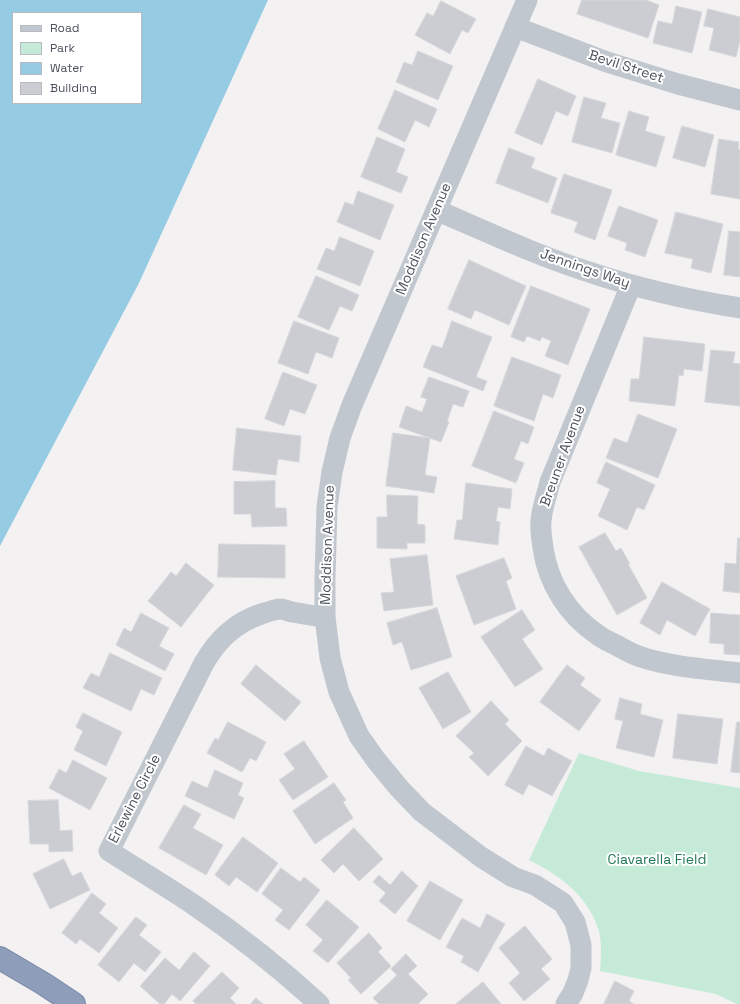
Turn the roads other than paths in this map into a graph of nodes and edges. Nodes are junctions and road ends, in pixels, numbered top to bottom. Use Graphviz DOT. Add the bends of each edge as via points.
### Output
graph roads {
  1 [pos="527,0"];
  2 [pos="515,27"];
  3 [pos="740,100"];
  4 [pos="436,210"];
  5 [pos="631,285"];
  6 [pos="740,308"];
  7 [pos="325,618"];
  8 [pos="740,673"];
  9 [pos="0,958"];
  10 [pos="74,1004"];
  11 [pos="319,1004"];
  12 [pos="566,1004"];
  1 -- 2 [label="street, Moddison Avenue"];
  2 -- 3 [label="street, Bevil Street" via="607,62"];
  2 -- 4 [label="street, Moddison Avenue"];
  4 -- 5 [label="street, Jennings Way" via="530,251"];
  4 -- 7 [label="street, Moddison Avenue" via="340,438 327,507"];
  5 -- 6 [label="street, Jennings Way"];
  5 -- 8 [label="street, Breuner Avenue" via="550,482 541,521 548,572 560,596 576,617 598,635 625,650 669,664"];
  7 -- 11 [label="street, Erlewine Circle" via="279,610 241,623 219,641 204,663 109,851 194,906 251,947"];
  7 -- 12 [label="street, Moddison Avenue" via="330,658 339,692 359,736 399,788 422,812 481,857 562,903 575,922 581,945 581,968 573,993"];
  9 -- 10 [label="highway"];
}
